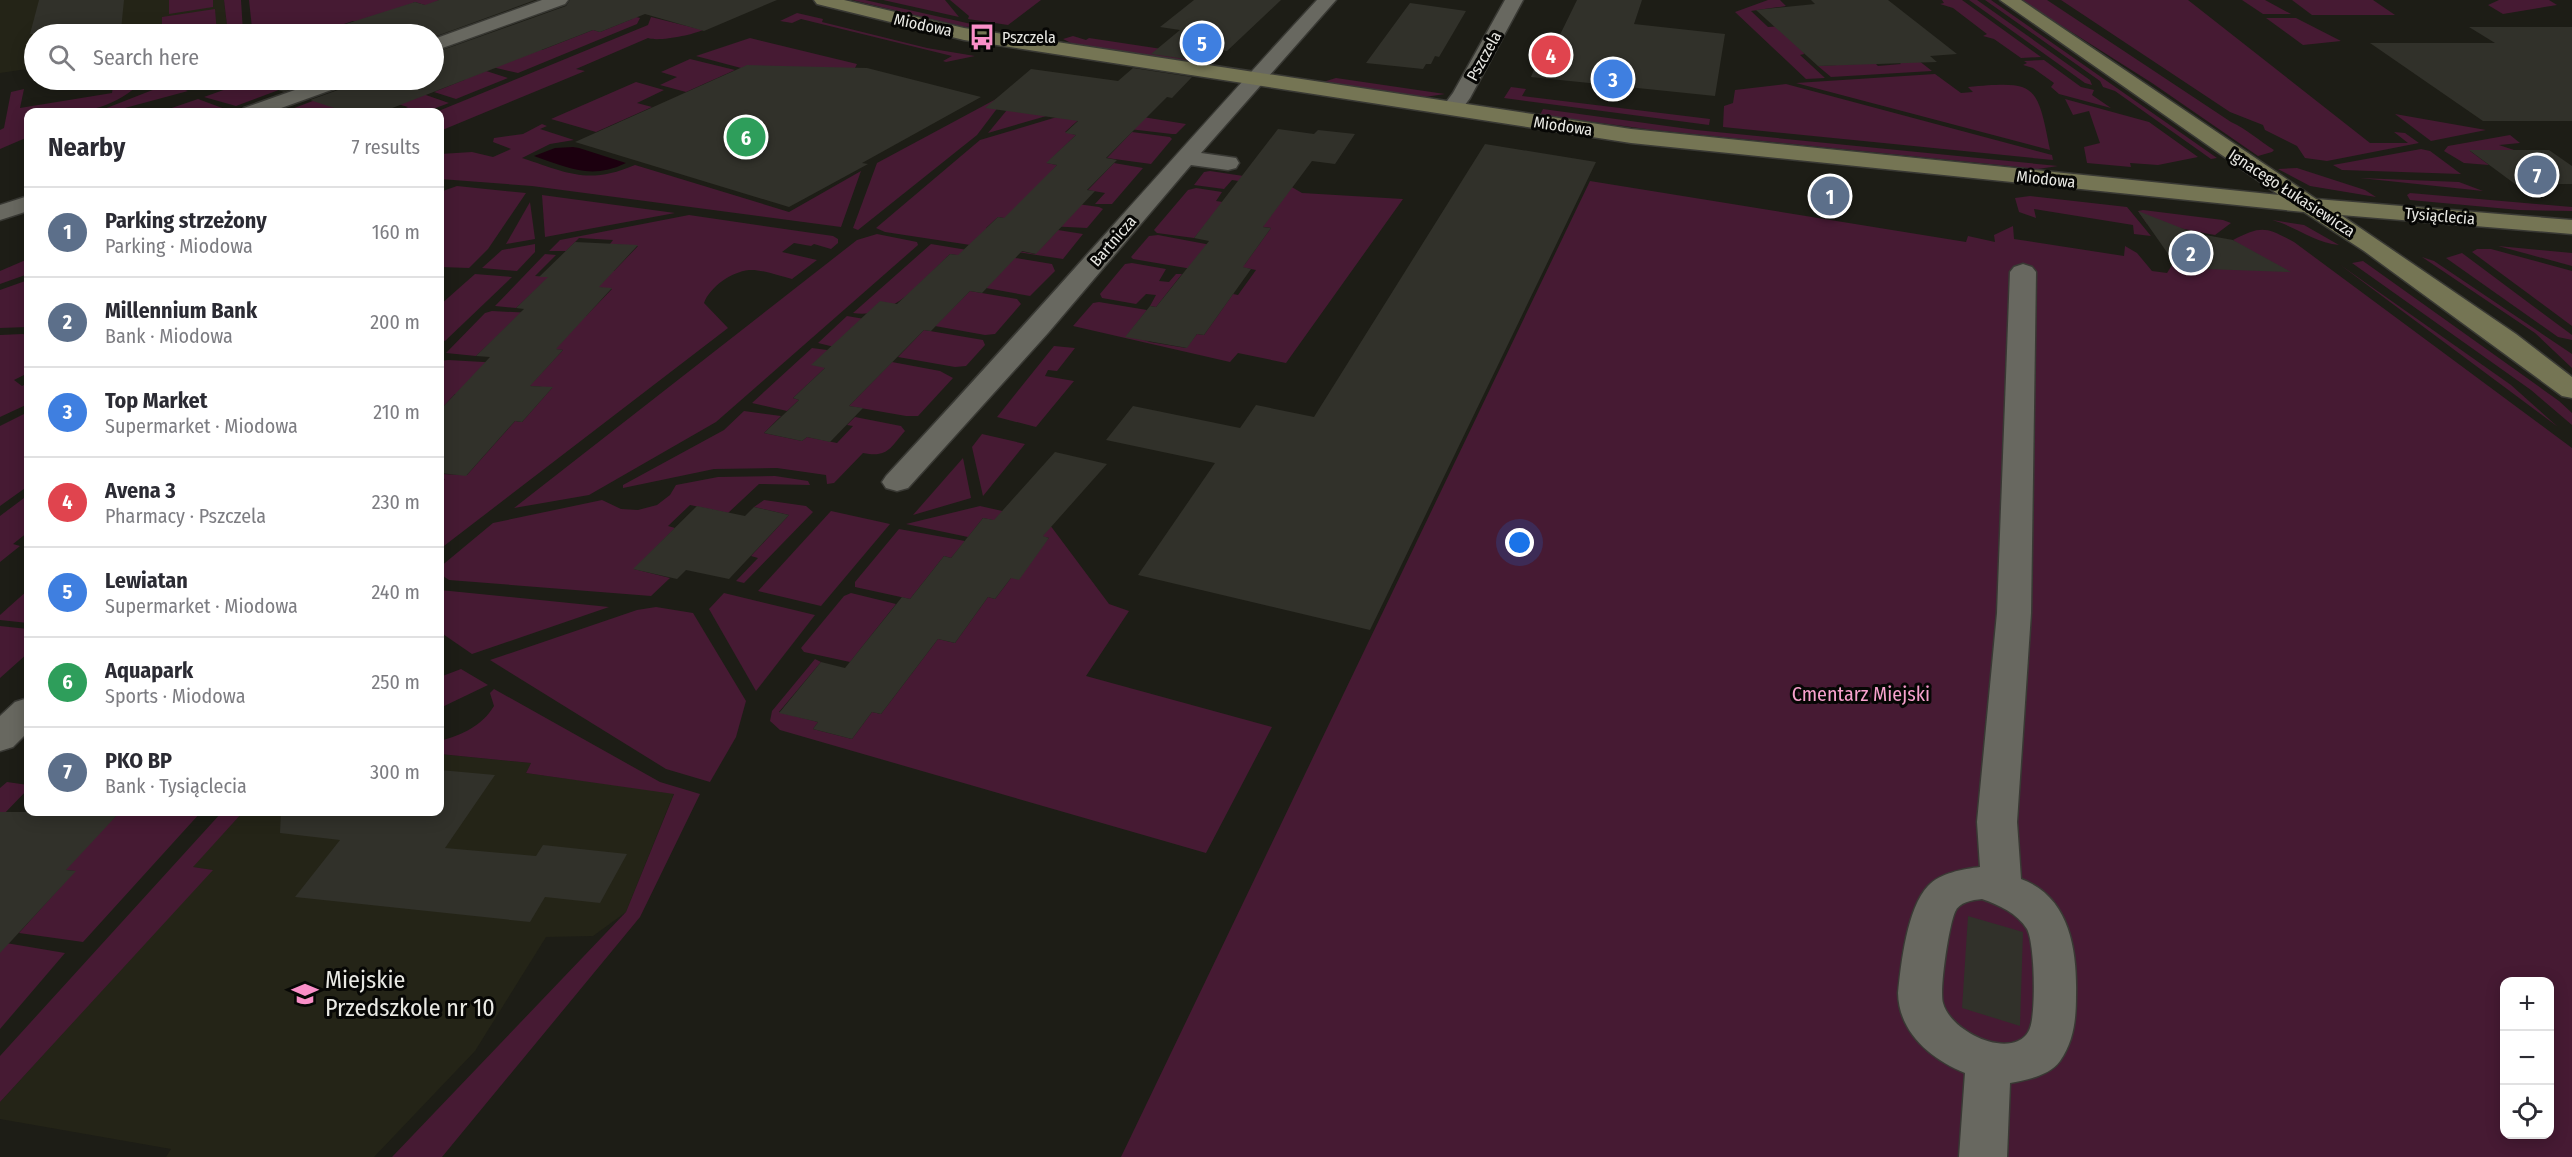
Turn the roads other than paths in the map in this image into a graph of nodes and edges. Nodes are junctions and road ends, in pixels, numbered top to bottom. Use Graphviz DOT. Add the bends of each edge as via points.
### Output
graph roads {
  1 [pos="559,0"];
  2 [pos="823,0"];
  3 [pos="1327,0"];
  4 [pos="1514,0"];
  5 [pos="2009,0"];
  6 [pos="444,41"];
  7 [pos="1255,80"];
  8 [pos="312,90"];
  9 [pos="262,108"];
  10 [pos="1452,110"];
  11 [pos="1185,157"];
  12 [pos="1228,163"];
  13 [pos="24,204"];
  14 [pos="2309,205"];
  15 [pos="0,213"];
  16 [pos="2572,227"];
  17 [pos="2023,272"];
  18 [pos="2572,390"];
  19 [pos="897,482"];
  20 [pos="24,715"];
  21 [pos="0,738"];
  22 [pos="2001,888"];
  23 [pos="1988,1062"];
  24 [pos="1983,1157"];
  1 -- 6 [label="street"];
  2 -- 7 [label="street, Miodowa" via="964,34"];
  3 -- 7 [label="street, Bartnicza"];
  4 -- 10 [label="street, Pszczela"];
  5 -- 14 [label="street, Ignacego Łukasiewicza"];
  7 -- 10 [label="street, Miodowa"];
  7 -- 11 [label="street, Bartnicza"];
  8 -- 9 [label="street"];
  10 -- 14 [label="street, Miodowa" via="1699,144"];
  11 -- 12 [label="street"];
  11 -- 19 [label="street, Bartnicza" via="1039,327"];
  13 -- 15 [label="street"];
  14 -- 16 [label="street, Tysiąclecia"];
  14 -- 18 [label="street, Ignacego Łukasiewicza" via="2448,298"];
  17 -- 22 [label="street" via="2014,613 1997,822"];
  20 -- 21 [label="street"];
  22 -- 23 [label="street" via="2034,910 2047,923 2053,938 2053,1028 2050,1042 2040,1054 2009,1064"];
  22 -- 23 [label="street" via="1964,884 1939,898 1919,1000 1931,1026 1943,1038"];
  23 -- 24 [label="street"];
}
